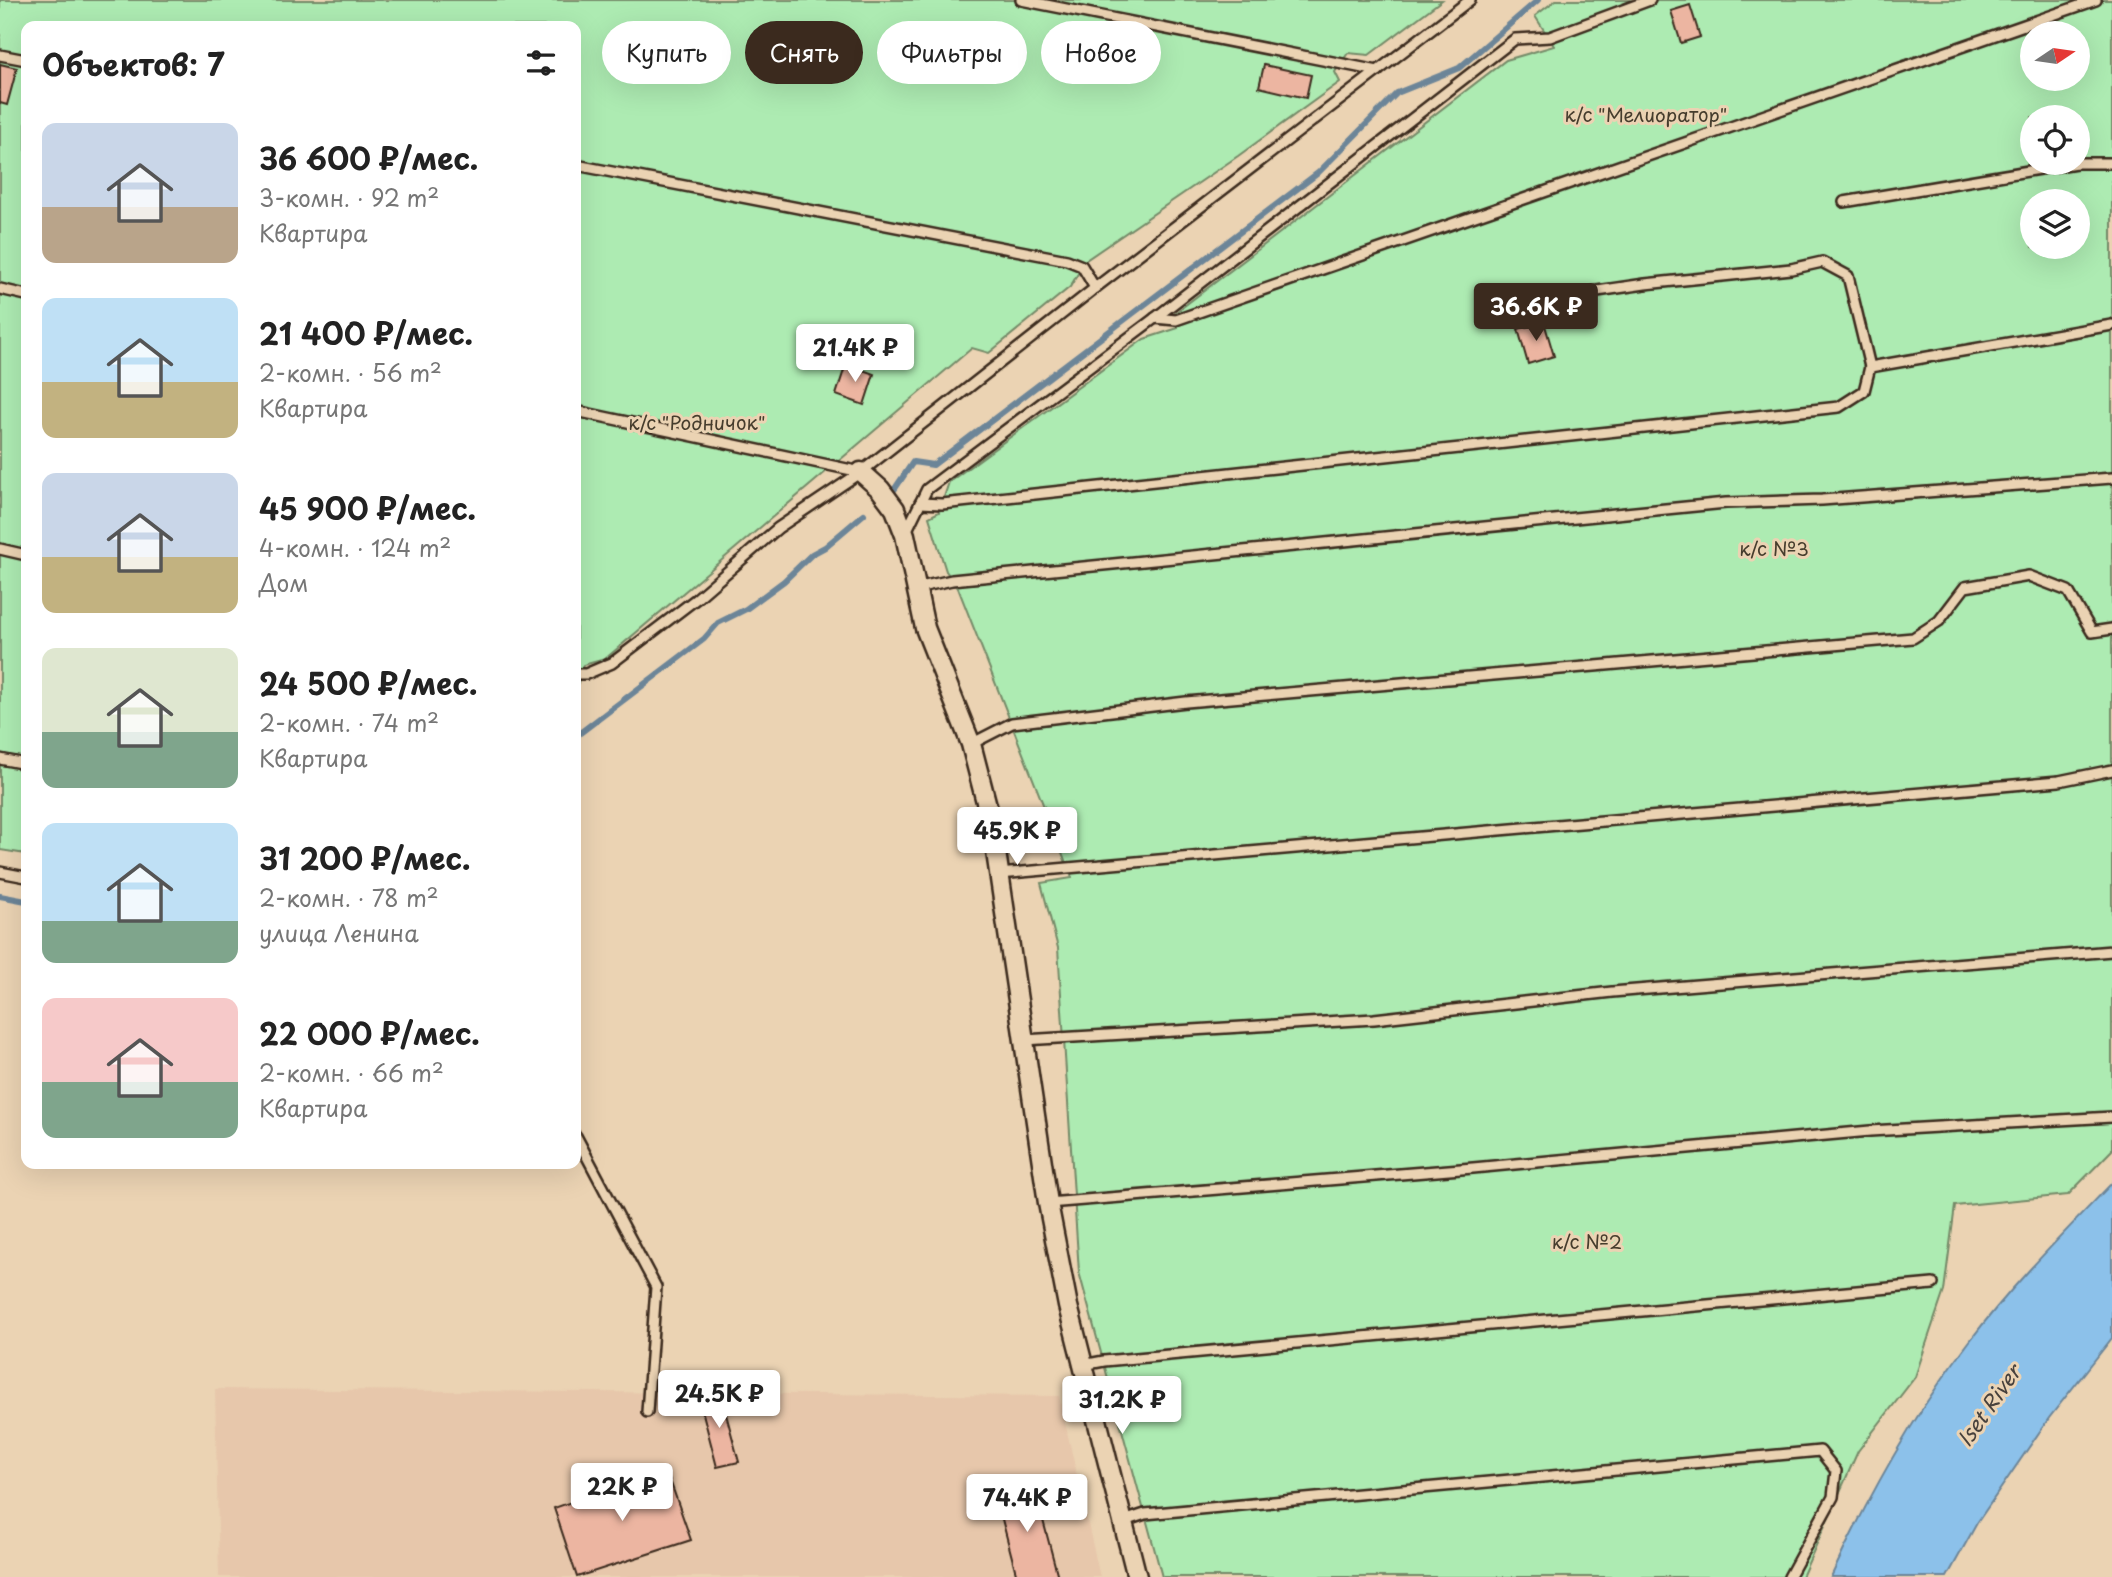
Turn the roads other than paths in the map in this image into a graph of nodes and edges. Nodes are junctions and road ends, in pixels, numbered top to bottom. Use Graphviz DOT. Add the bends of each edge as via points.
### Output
graph roads {
  1 [pos="1021,0"];
  2 [pos="1470,0"];
  3 [pos="1650,0"];
  4 [pos="2096,0"];
  5 [pos="0,55"];
  6 [pos="21,59"];
  7 [pos="1378,71"];
  8 [pos="2090,163"];
  9 [pos="2112,163"];
  10 [pos="581,166"];
  11 [pos="2020,173"];
  12 [pos="1844,202"];
  13 [pos="1095,288"];
  14 [pos="0,289"];
  15 [pos="21,294"];
  16 [pos="1536,300"];
  17 [pos="1155,318"];
  18 [pos="2112,325"];
  19 [pos="1870,367"];
  20 [pos="581,412"];
  21 [pos="861,472"];
  22 [pos="2112,478"];
  23 [pos="920,503"];
  24 [pos="905,535"];
  25 [pos="0,549"];
  26 [pos="21,554"];
  27 [pos="916,588"];
  28 [pos="2112,629"];
  29 [pos="581,674"];
  30 [pos="971,744"];
  31 [pos="0,759"];
  32 [pos="21,763"];
  33 [pos="2112,770"];
  34 [pos="0,872"];
  35 [pos="999,874"];
  36 [pos="21,876"];
  37 [pos="2112,951"];
  38 [pos="1024,1040"];
  39 [pos="2112,1116"];
  40 [pos="581,1145"];
  41 [pos="1048,1203"];
  42 [pos="1933,1284"];
  43 [pos="1083,1365"];
  44 [pos="647,1412"];
  45 [pos="1124,1521"];
  46 [pos="1137,1577"];
  47 [pos="1789,1577"];
  1 -- 7 [label="lane"];
  2 -- 7 [label="lane"];
  3 -- 17 [label="lane" via="1549,37 1515,39"];
  4 -- 17 [label="lane" via="1176,320"];
  5 -- 6 [label="lane"];
  7 -- 13 [label="lane"];
  8 -- 9 [label="lane"];
  10 -- 13 [label="lane" via="1067,260 1082,266"];
  11 -- 12 [label="lane"];
  13 -- 21 [label="lane"];
  14 -- 15 [label="lane"];
  16 -- 19 [label="lane" via="1822,262 1848,276"];
  17 -- 23 [label="lane" via="927,489"];
  18 -- 19 [label="lane"];
  19 -- 23 [label="lane" via="1864,391 1839,407"];
  20 -- 21 [label="lane"];
  21 -- 24 [label="street" via="895,509"];
  21 -- 29 [label="lane" via="778,528 612,663"];
  22 -- 27 [label="lane" via="1726,503 953,580"];
  23 -- 24 [label="lane"];
  24 -- 27 [label="street"];
  25 -- 26 [label="lane"];
  27 -- 30 [label="street" via="925,628"];
  28 -- 30 [label="lane" via="2092,632 2068,591 2029,576 1965,587 1939,621 1913,638 1186,702 1012,723"];
  30 -- 35 [label="street"];
  31 -- 32 [label="lane"];
  33 -- 35 [label="lane" via="2059,781"];
  34 -- 36 [label="lane"];
  35 -- 38 [label="street"];
  37 -- 38 [label="lane" via="1612,992 1374,1019"];
  38 -- 41 [label="street"];
  39 -- 41 [label="lane" via="1870,1131"];
  40 -- 44 [label="lane" via="656,1287"];
  41 -- 43 [label="street"];
  42 -- 43 [label="lane"];
  43 -- 45 [label="street"];
  45 -- 46 [label="street"];
  45 -- 47 [label="lane" via="1159,1512 1820,1451 1836,1471 1833,1497"];
}
